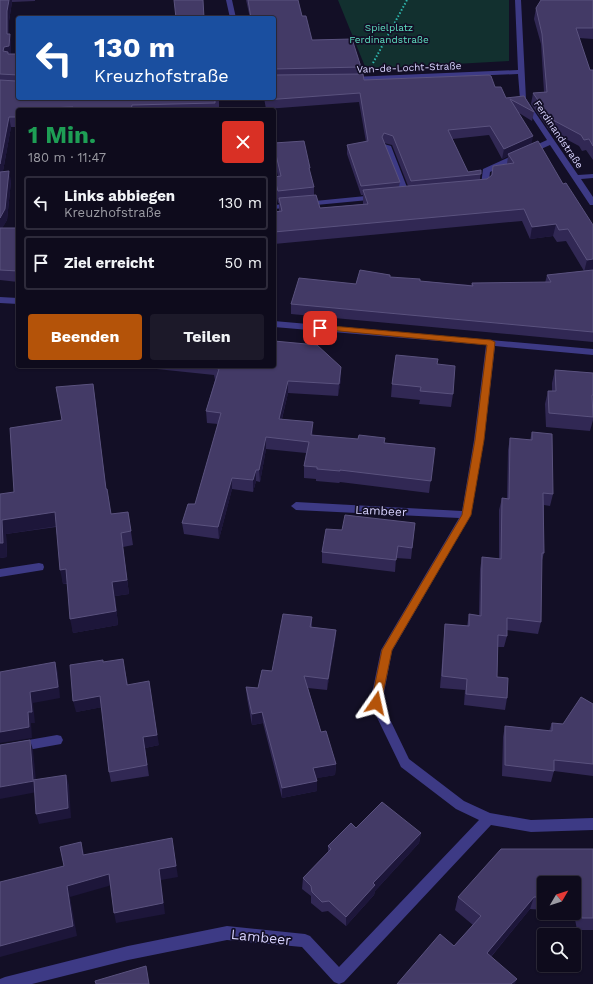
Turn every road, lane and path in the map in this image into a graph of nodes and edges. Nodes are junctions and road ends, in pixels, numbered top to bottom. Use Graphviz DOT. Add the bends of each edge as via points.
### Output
graph roads {
  1 [pos="230,0"];
  2 [pos="407,0"];
  3 [pos="518,0"];
  4 [pos="233,16"];
  5 [pos="521,72"];
  6 [pos="345,79"];
  7 [pos="369,79"];
  8 [pos="552,141"];
  9 [pos="387,146"];
  10 [pos="593,176"];
  11 [pos="575,177"];
  12 [pos="469,189"];
  13 [pos="406,195"];
  14 [pos="382,197"];
  15 [pos="593,203"];
  16 [pos="276,207"];
  17 [pos="0,300"];
  18 [pos="16,301"];
  19 [pos="276,324"];
  20 [pos="491,342"];
  21 [pos="593,352"];
  22 [pos="296,506"];
  23 [pos="466,515"];
  24 [pos="39,566"];
  25 [pos="0,573"];
  26 [pos="57,740"];
  27 [pos="0,750"];
  28 [pos="489,819"];
  29 [pos="593,824"];
  30 [pos="5,984"];
  1 -- 4 [label="street"];
  2 -- 7 [label="path" via="370,68"];
  3 -- 5 [label="street, Ferdinandstraße"];
  5 -- 7 [label="street, Van-de-Locht-Straße"];
  5 -- 8 [label="street, Ferdinandstraße" via="523,99"];
  6 -- 7 [label="street, Van-de-Locht-Straße"];
  8 -- 11 [label="street, Ferdinandstraße"];
  8 -- 12 [label="street" via="486,171 484,187"];
  9 -- 13 [label="street"];
  10 -- 11 [label="street"];
  11 -- 15 [label="street, Ferdinandstraße"];
  14 -- 16 [label="street"];
  17 -- 18 [label="street"];
  19 -- 20 [label="street"];
  20 -- 21 [label="street"];
  20 -- 23 [label="street" via="479,440"];
  22 -- 23 [label="street, Lambeer"];
  23 -- 28 [label="street" via="387,650 376,703 405,763 460,805"];
  24 -- 25 [label="street"];
  26 -- 27 [label="street"];
  28 -- 29 [label="street" via="531,826"];
  28 -- 30 [label="street, Lambeer" via="339,977 304,941 227,933 128,953"];
}
